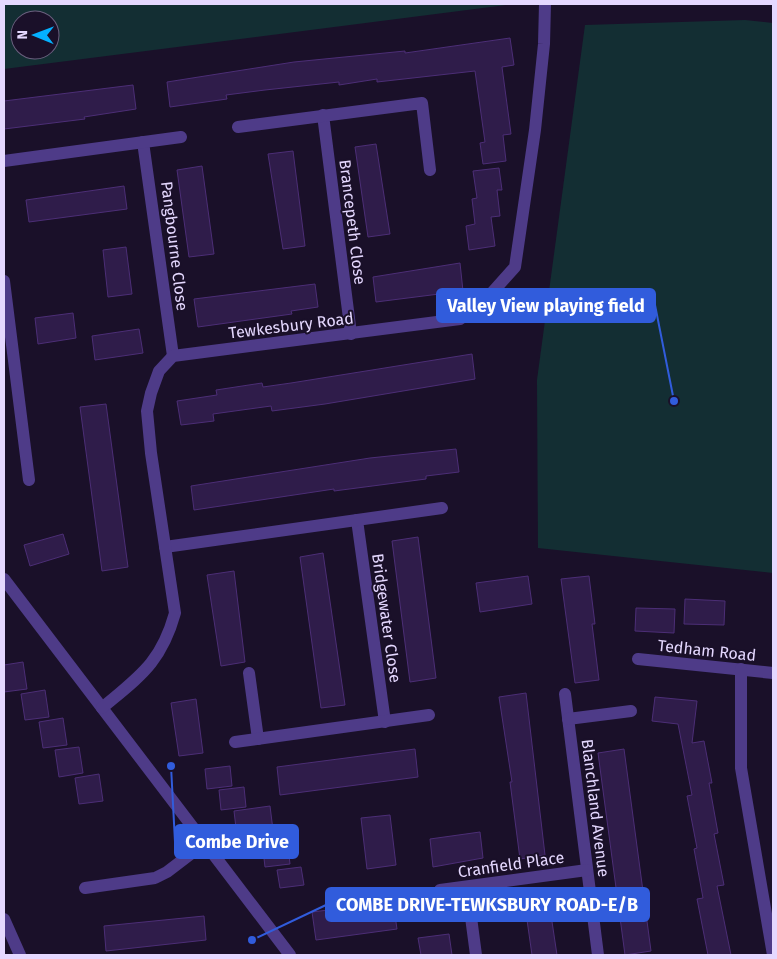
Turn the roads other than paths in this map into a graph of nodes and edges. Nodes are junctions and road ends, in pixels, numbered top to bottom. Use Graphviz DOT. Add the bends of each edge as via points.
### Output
graph roads {
  1 [pos="545,4"];
  2 [pos="323,116"];
  3 [pos="238,127"];
  4 [pos="181,137"];
  5 [pos="143,142"];
  6 [pos="4,161"];
  7 [pos="430,170"];
  8 [pos="4,281"];
  9 [pos="351,334"];
  10 [pos="173,356"];
  11 [pos="29,480"];
  12 [pos="442,508"];
  13 [pos="357,520"];
  14 [pos="165,547"];
  15 [pos="4,579"];
  16 [pos="638,659"];
  17 [pos="741,669"];
  18 [pos="249,673"];
  19 [pos="773,673"];
  20 [pos="565,694"];
  21 [pos="102,708"];
  22 [pos="631,711"];
  23 [pos="429,715"];
  24 [pos="568,719"];
  25 [pos="385,722"];
  26 [pos="258,739"];
  27 [pos="235,742"];
  28 [pos="204,843"];
  29 [pos="588,870"];
  30 [pos="467,887"];
  31 [pos="85,888"];
  32 [pos="440,890"];
  33 [pos="4,919"];
  34 [pos="20,955"];
  35 [pos="290,955"];
  36 [pos="476,955"];
  37 [pos="598,955"];
  38 [pos="773,955"];
  1 -- 9 [label="street, Tewkesbury Road" via="535,130 515,267 481,305 460,319"];
  2 -- 3 [label="street"];
  2 -- 7 [label="street" via="422,103"];
  2 -- 9 [label="street, Brancepeth Close"];
  4 -- 5 [label="street"];
  5 -- 6 [label="street"];
  5 -- 10 [label="street, Pangbourne Close"];
  8 -- 11 [label="street"];
  9 -- 10 [label="street, Tewkesbury Road"];
  10 -- 14 [label="street" via="159,371 147,412"];
  12 -- 13 [label="street"];
  13 -- 14 [label="street"];
  13 -- 25 [label="street, Bridgewater Close"];
  14 -- 21 [label="street" via="175,613 168,638 140,676"];
  15 -- 21 [label="street"];
  16 -- 17 [label="street, Tedham Road"];
  17 -- 19 [label="street, Tedham Road"];
  17 -- 38 [label="street" via="741,768"];
  18 -- 26 [label="street"];
  20 -- 24 [label="street, Blanchland Avenue"];
  21 -- 28 [label="street"];
  22 -- 24 [label="street"];
  23 -- 25 [label="street"];
  24 -- 29 [label="street, Blanchland Avenue"];
  25 -- 26 [label="street"];
  26 -- 27 [label="street"];
  28 -- 31 [label="street" via="175,867 155,878"];
  28 -- 35 [label="street"];
  29 -- 30 [label="street, Cranfield Place"];
  29 -- 37 [label="street, Blanchland Avenue"];
  30 -- 32 [label="street, Cranfield Place"];
  30 -- 36 [label="street"];
  33 -- 34 [label="street"];
}
